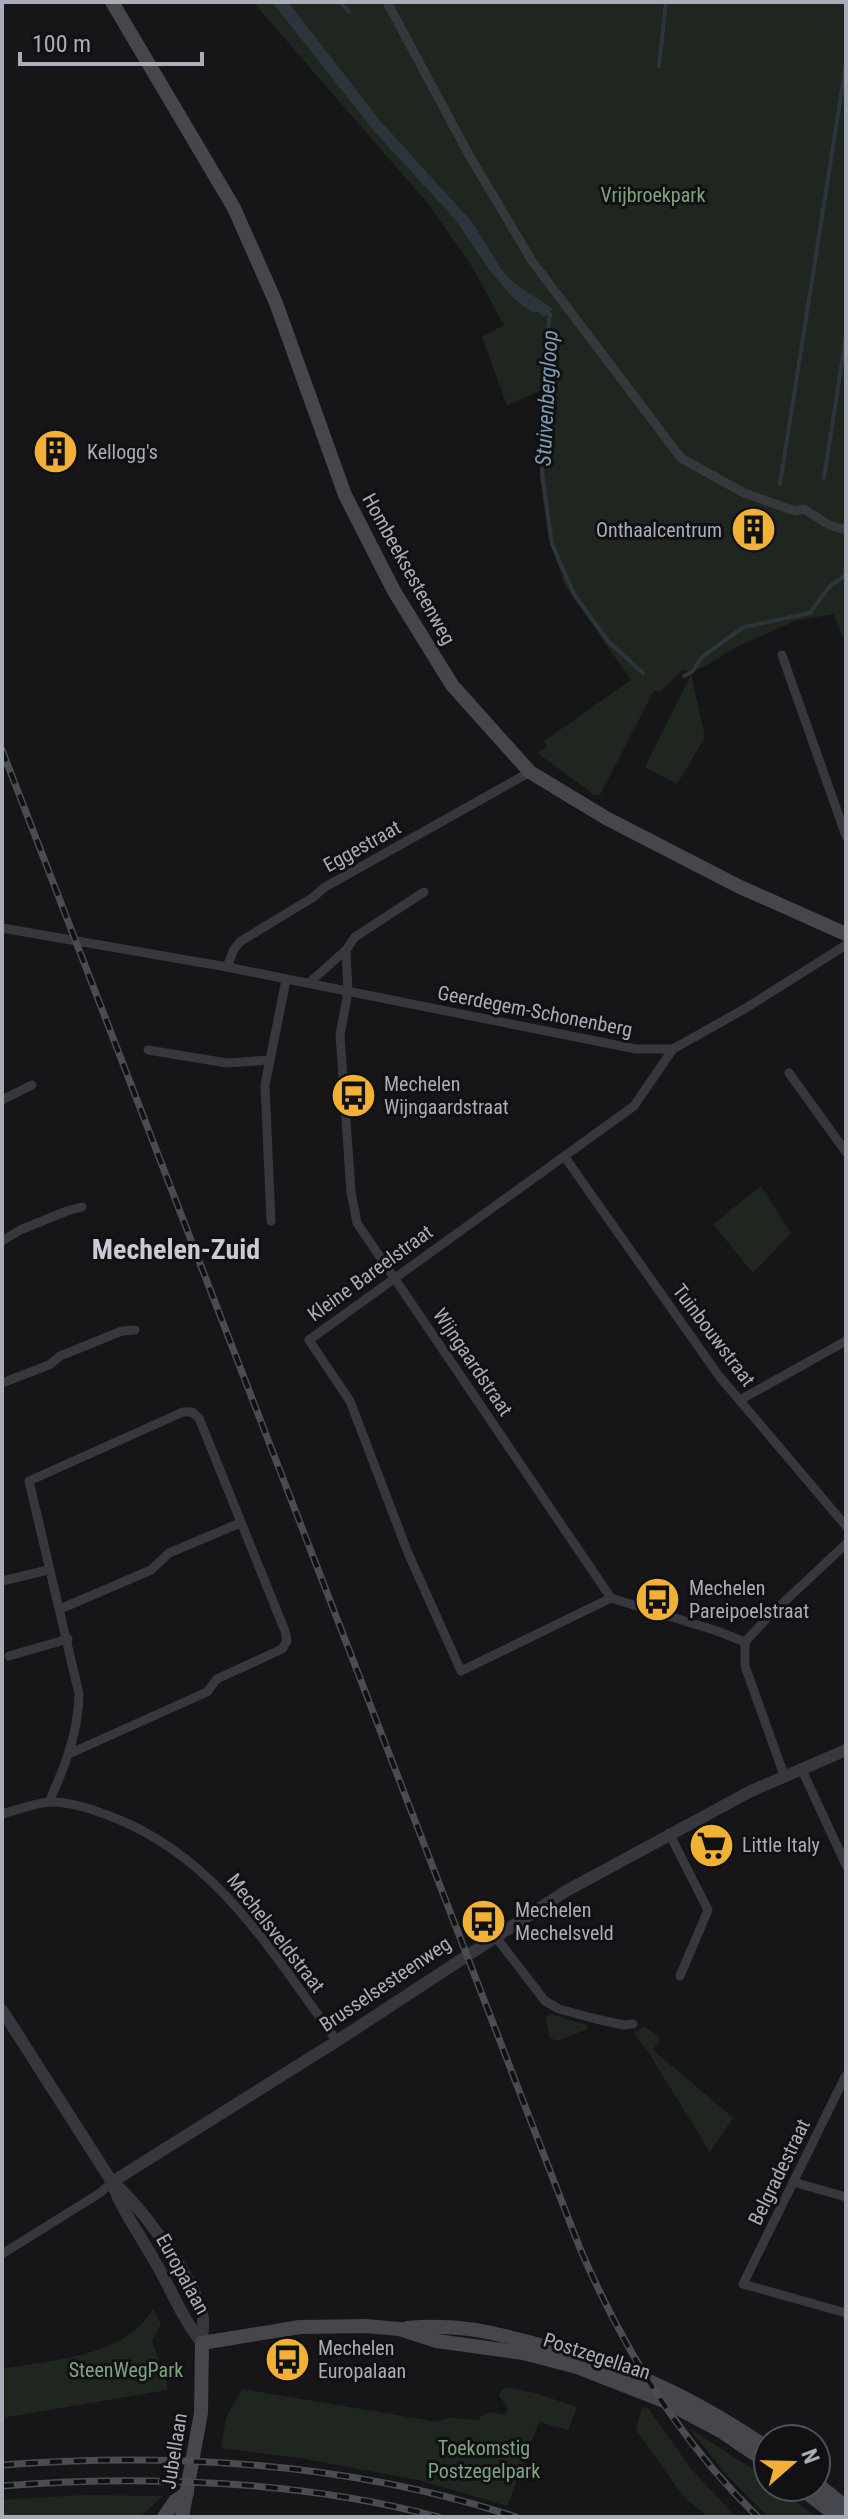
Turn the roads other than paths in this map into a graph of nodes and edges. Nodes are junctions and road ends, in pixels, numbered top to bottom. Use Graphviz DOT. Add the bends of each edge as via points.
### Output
graph roads {
  1 [pos="112,2"];
  2 [pos="387,2"];
  3 [pos="846,530"];
  4 [pos="782,655"];
  5 [pos="530,772"];
  6 [pos="846,836"];
  7 [pos="424,892"];
  8 [pos="2,928"];
  9 [pos="846,934"];
  10 [pos="846,945"];
  11 [pos="346,950"];
  12 [pos="227,967"];
  13 [pos="286,980"];
  14 [pos="309,983"];
  15 [pos="348,992"];
  16 [pos="673,1049"];
  17 [pos="148,1050"];
  18 [pos="270,1060"];
  19 [pos="789,1073"];
  20 [pos="32,1085"];
  21 [pos="2,1100"];
  22 [pos="846,1152"];
  23 [pos="564,1156"];
  24 [pos="82,1207"];
  25 [pos="271,1221"];
  26 [pos="2,1241"];
  27 [pos="394,1278"];
  28 [pos="135,1330"];
  29 [pos="846,1341"];
  30 [pos="2,1383"];
  31 [pos="740,1400"];
  32 [pos="240,1523"];
  33 [pos="846,1526"];
  34 [pos="846,1544"];
  35 [pos="48,1570"];
  36 [pos="2,1581"];
  37 [pos="611,1598"];
  38 [pos="60,1609"];
  39 [pos="68,1639"];
  40 [pos="745,1642"];
  41 [pos="9,1656"];
  42 [pos="846,1750"];
  43 [pos="71,1753"];
  44 [pos="801,1768"];
  45 [pos="784,1775"];
  46 [pos="49,1802"];
  47 [pos="2,1814"];
  48 [pos="669,1833"];
  49 [pos="846,1865"];
  50 [pos="495,1936"];
  51 [pos="680,1976"];
  52 [pos="2,2011"];
  53 [pos="633,2024"];
  54 [pos="337,2041"];
  55 [pos="846,2075"];
  56 [pos="112,2182"];
  57 [pos="793,2182"];
  58 [pos="846,2197"];
  59 [pos="2,2254"];
  60 [pos="846,2313"];
  61 [pos="399,2329"];
  62 [pos="202,2343"];
  63 [pos="752,2438"];
  64 [pos="752,2452"];
  65 [pos="187,2497"];
  66 [pos="820,2503"];
  67 [pos="164,2517"];
  68 [pos="182,2517"];
  69 [pos="192,2517"];
  70 [pos="838,2517"];
  1 -- 5 [label="main road, Hombeeksesteenweg" via="234,208 276,303 345,495 394,591 452,685"];
  2 -- 3 [label="street" via="532,261 681,458 744,493 795,511 804,509"];
  4 -- 6 [label="street"];
  5 -- 9 [label="main road, Hombeeksesteenweg" via="738,886"];
  5 -- 12 [label="street, Eggestraat" via="325,887 241,941"];
  7 -- 11 [label="street" via="355,937"];
  8 -- 12 [label="street, Geerdegem-Schonenberg"];
  10 -- 16 [label="street"];
  11 -- 14 [label="street"];
  11 -- 15 [label="street, Wijngaardstraat"];
  12 -- 13 [label="street, Geerdegem-Schonenberg"];
  13 -- 14 [label="street, Geerdegem-Schonenberg"];
  13 -- 18 [label="street"];
  14 -- 15 [label="street, Geerdegem-Schonenberg"];
  15 -- 16 [label="street, Geerdegem-Schonenberg" via="636,1049"];
  15 -- 27 [label="street, Wijngaardstraat" via="340,1035 351,1192 357,1223"];
  16 -- 23 [label="street, Kleine Bareelstraat" via="634,1106"];
  17 -- 18 [label="street" via="227,1063"];
  18 -- 25 [label="street" via="265,1085"];
  19 -- 22 [label="street"];
  20 -- 21 [label="street"];
  23 -- 27 [label="street, Kleine Bareelstraat"];
  23 -- 31 [label="street, Tuinbouwstraat"];
  24 -- 26 [label="street"];
  27 -- 37 [label="street, Wijngaardstraat"];
  27 -- 37 [label="street, Kleine Bareelstraat" via="309,1340 350,1401 408,1553 461,1671"];
  28 -- 30 [label="street"];
  29 -- 31 [label="street"];
  31 -- 33 [label="street, Tuinbouwstraat"];
  32 -- 35 [label="street" via="199,1418 183,1412 29,1481"];
  32 -- 38 [label="street" via="169,1553 151,1570"];
  32 -- 43 [label="street" via="285,1631 282,1649 217,1679 207,1692"];
  34 -- 40 [label="street"];
  35 -- 36 [label="street"];
  35 -- 38 [label="street"];
  37 -- 40 [label="street"];
  38 -- 39 [label="street"];
  39 -- 41 [label="street"];
  39 -- 43 [label="street" via="79,1694"];
  40 -- 45 [label="street" via="745,1666"];
  42 -- 44 [label="street, Brusselsesteenweg"];
  43 -- 46 [label="street"];
  44 -- 45 [label="street, Brusselsesteenweg"];
  44 -- 49 [label="street"];
  45 -- 48 [label="street, Brusselsesteenweg"];
  46 -- 47 [label="street, Mechelsveldstraat"];
  46 -- 54 [label="street, Mechelsveldstraat" via="85,1806 121,1820 202,1870 243,1915"];
  48 -- 50 [label="street, Brusselsesteenweg"];
  48 -- 51 [label="street" via="708,1910"];
  50 -- 53 [label="street" via="545,2001 596,2019"];
  50 -- 54 [label="street, Brusselsesteenweg"];
  52 -- 56 [label="street, Europalaan"];
  54 -- 56 [label="street, Brusselsesteenweg"];
  55 -- 57 [label="street, Belgradestraat"];
  56 -- 59 [label="street, Brusselsesteenweg"];
  56 -- 62 [label="street, Europalaan" via="184,2321"];
  56 -- 62 [label="street, Europalaan" via="135,2202 177,2264 203,2317"];
  57 -- 58 [label="street"];
  57 -- 60 [label="street, Belgradestraat" via="743,2284"];
  61 -- 62 [label="main road, Postzegellaan" via="329,2325"];
  61 -- 63 [label="main road, Postzegellaan" via="441,2325 482,2330 608,2363 693,2400"];
  61 -- 64 [label="main road, Postzegellaan" via="437,2341 523,2353 610,2378 687,2413"];
  62 -- 65 [label="main road, Jubellaan" via="201,2413"];
  65 -- 67 [label="main road" via="175,2501"];
  65 -- 68 [label="main road, Jubellaan"];
  65 -- 69 [label="main road"];
  66 -- 70 [label="main road"];
}
